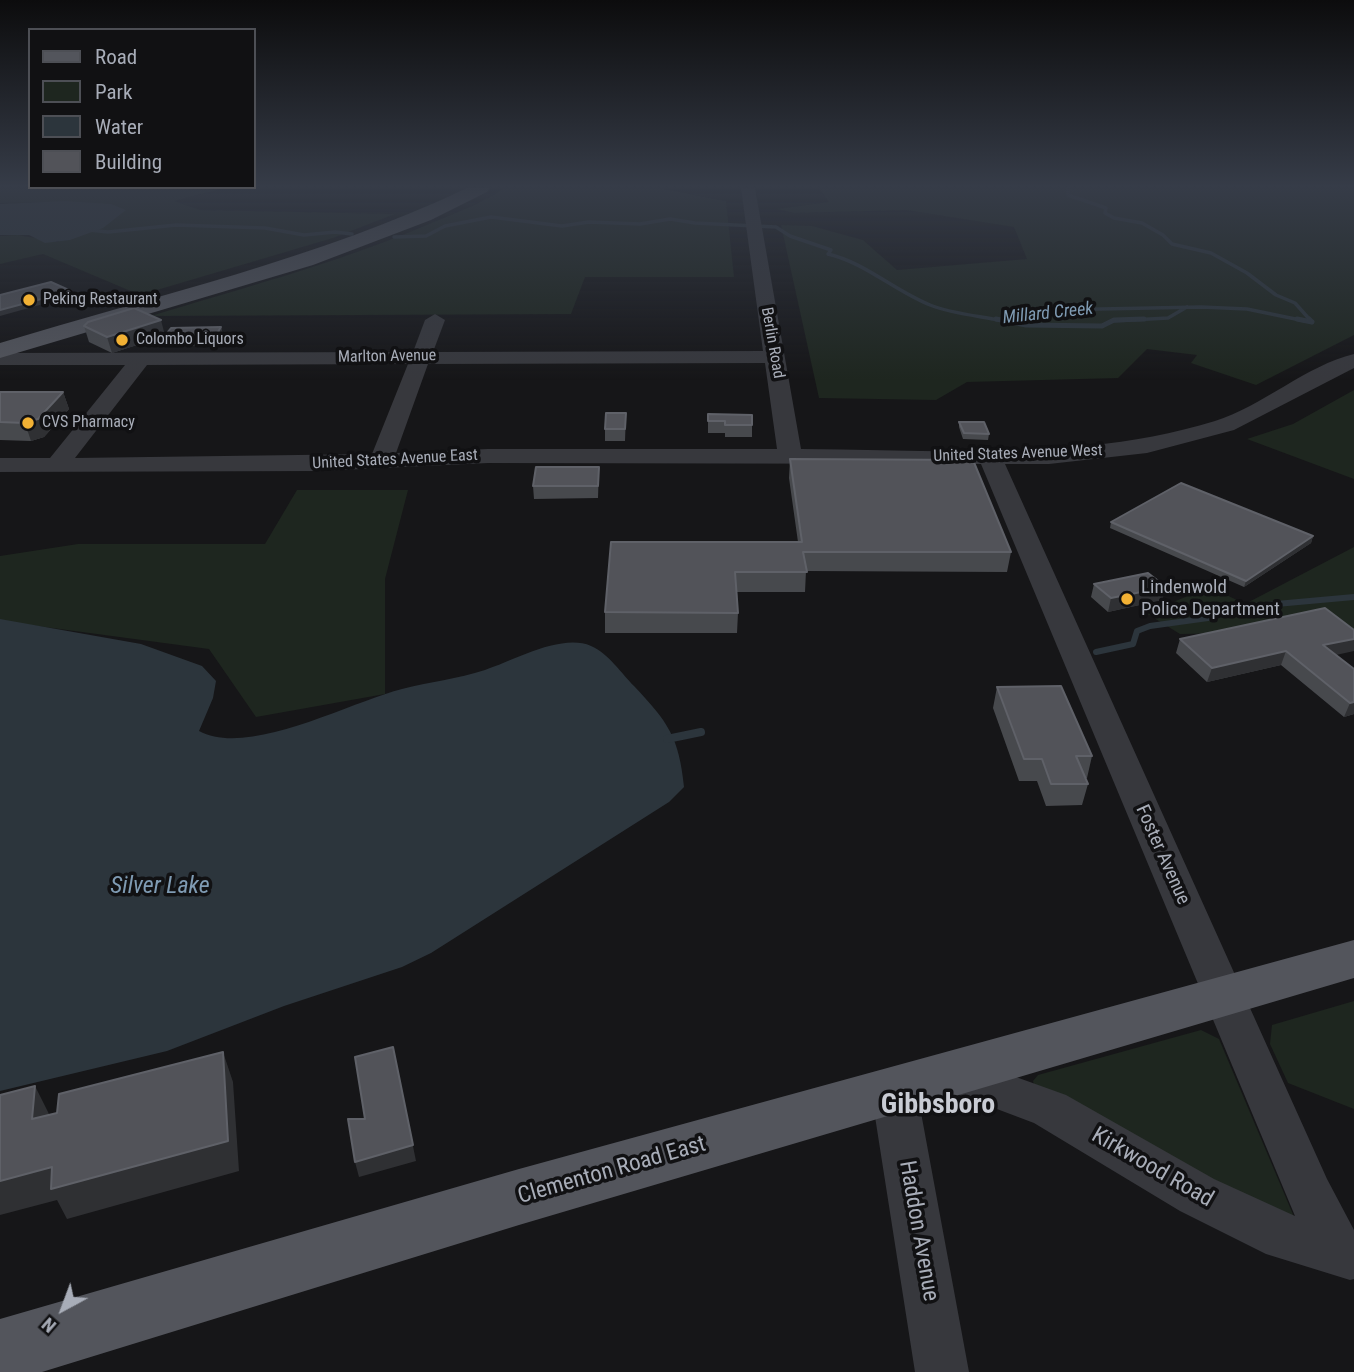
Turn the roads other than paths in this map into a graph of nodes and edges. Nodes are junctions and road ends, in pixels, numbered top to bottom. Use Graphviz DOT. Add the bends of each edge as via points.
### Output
graph roads {
  1 [pos="325,252"];
  2 [pos="757,252"];
  3 [pos="435,320"];
  4 [pos="63,332"];
  5 [pos="0,351"];
  6 [pos="422,356"];
  7 [pos="775,357"];
  8 [pos="0,359"];
  9 [pos="59,360"];
  10 [pos="139,360"];
  11 [pos="1354,360"];
  12 [pos="790,456"];
  13 [pos="990,458"];
  14 [pos="380,461"];
  15 [pos="0,465"];
  16 [pos="57,465"];
  17 [pos="1354,959"];
  18 [pos="1226,997"];
  19 [pos="952,1073"];
  20 [pos="894,1091"];
  21 [pos="1346,1255"];
  22 [pos="0,1352"];
  23 [pos="942,1372"];
  1 -- 4 [label="main road"];
  2 -- 7 [label="street, Berlin Road"];
  3 -- 6 [label="street"];
  4 -- 5 [label="main road"];
  4 -- 9 [label="main road" via="43,351"];
  6 -- 7 [label="street, Marlton Avenue"];
  6 -- 10 [label="street, Marlton Avenue"];
  6 -- 14 [label="street"];
  7 -- 12 [label="street, Berlin Road"];
  8 -- 9 [label="street, Marlton Avenue"];
  9 -- 10 [label="street, Marlton Avenue"];
  10 -- 16 [label="street"];
  11 -- 13 [label="street, United States Avenue West" via="1264,408 1187,438 1114,451"];
  12 -- 13 [label="street, United States Avenue West"];
  12 -- 14 [label="street, United States Avenue East" via="488,456"];
  13 -- 18 [label="street, Foster Avenue"];
  14 -- 16 [label="street, United States Avenue East"];
  15 -- 16 [label="street, United States Avenue East"];
  17 -- 18 [label="main road, Clementon Road East"];
  18 -- 19 [label="main road, Clementon Road East"];
  18 -- 21 [label="street, Foster Avenue" via="1310,1195"];
  19 -- 20 [label="main road, Clementon Road East"];
  19 -- 21 [label="street, Kirkwood Road" via="1050,1109 1197,1195 1284,1237"];
  20 -- 22 [label="main road, Clementon Road East"];
  20 -- 23 [label="street, Haddon Avenue"];
}
